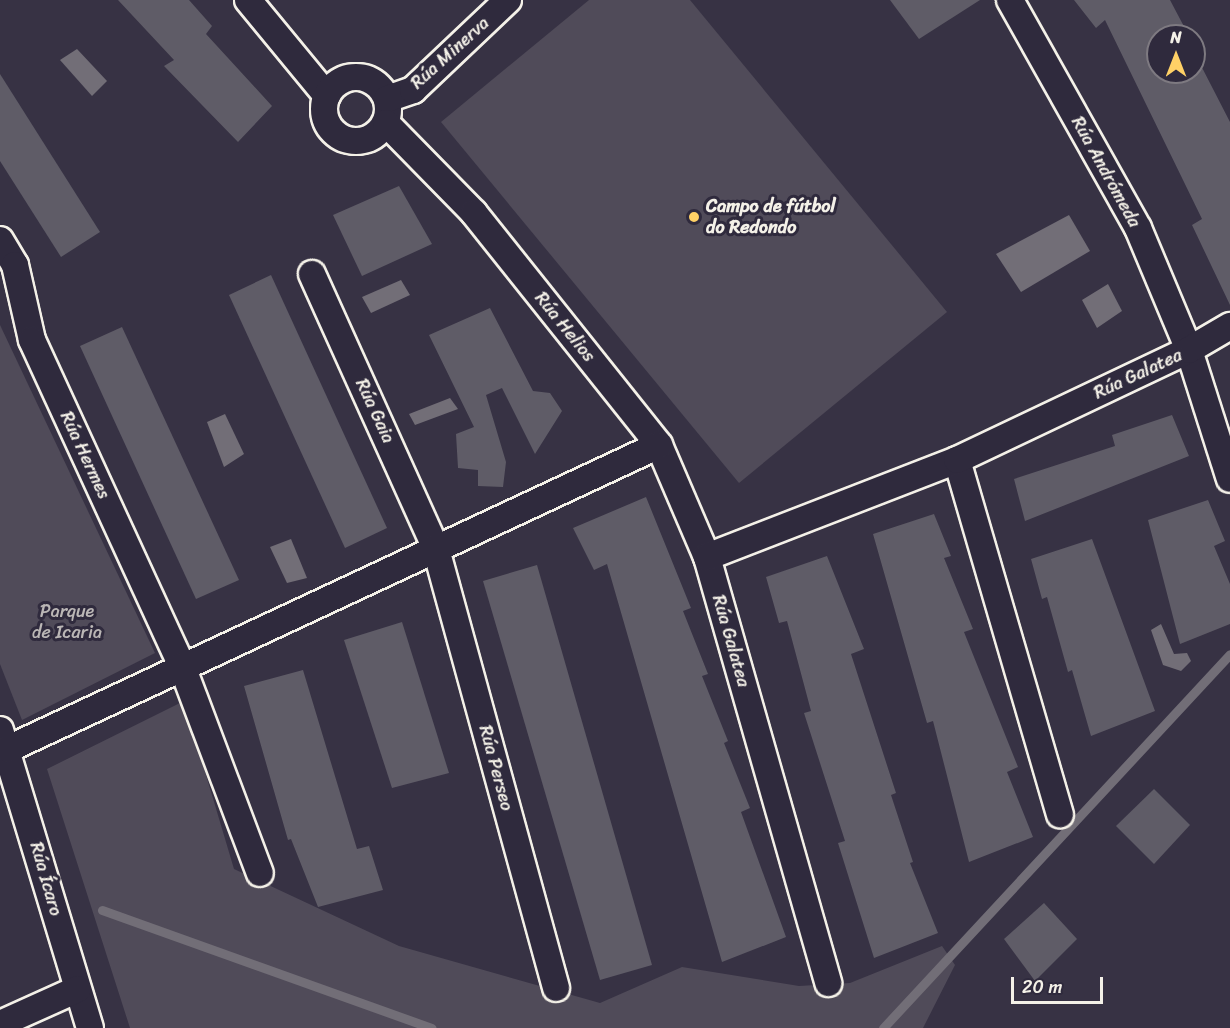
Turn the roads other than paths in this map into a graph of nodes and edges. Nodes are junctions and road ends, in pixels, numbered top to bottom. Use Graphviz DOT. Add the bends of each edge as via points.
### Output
graph roads {
  1 [pos="248,0"];
  2 [pos="508,0"];
  3 [pos="1010,0"];
  4 [pos="327,96"];
  5 [pos="387,111"];
  6 [pos="0,240"];
  7 [pos="312,274"];
  8 [pos="1230,326"];
  9 [pos="1189,350"];
  10 [pos="659,445"];
  11 [pos="957,460"];
  12 [pos="1230,478"];
  13 [pos="436,549"];
  14 [pos="707,557"];
  15 [pos="182,666"];
  16 [pos="4,740"];
  17 [pos="1060,814"];
  18 [pos="260,873"];
  19 [pos="828,983"];
  20 [pos="556,988"];
  21 [pos="78,989"];
  22 [pos="0,1024"];
  23 [pos="90,1028"];
  1 -- 4 [label="street"];
  2 -- 5 [label="street, Rúa Minerva"];
  3 -- 9 [label="street, Rúa Andrómeda" via="1138,228"];
  4 -- 5 [label="street, Rúa Helios" via="337,83 359,77 376,84"];
  4 -- 5 [label="street" via="325,118 338,137 365,141"];
  5 -- 10 [label="street, Rúa Helios" via="474,213"];
  6 -- 15 [label="street, Rúa Hermes" via="15,264 33,340"];
  7 -- 13 [label="street, Rúa Gaia"];
  8 -- 9 [label="street, Rúa Galatea"];
  9 -- 11 [label="street, Rúa Galatea"];
  9 -- 12 [label="street, Rúa Galatea"];
  10 -- 13 [label="street"];
  10 -- 14 [label="street, Rúa Helios"];
  11 -- 14 [label="street, Rúa Galatea"];
  11 -- 17 [label="street"];
  13 -- 15 [label="street"];
  13 -- 20 [label="street, Rúa Perseo"];
  14 -- 19 [label="street, Rúa Galatea"];
  15 -- 16 [label="street"];
  15 -- 18 [label="street"];
  16 -- 21 [label="street, Rúa Ícaro"];
  21 -- 22 [label="street"];
  21 -- 23 [label="street, Rúa Ícaro"];
}
